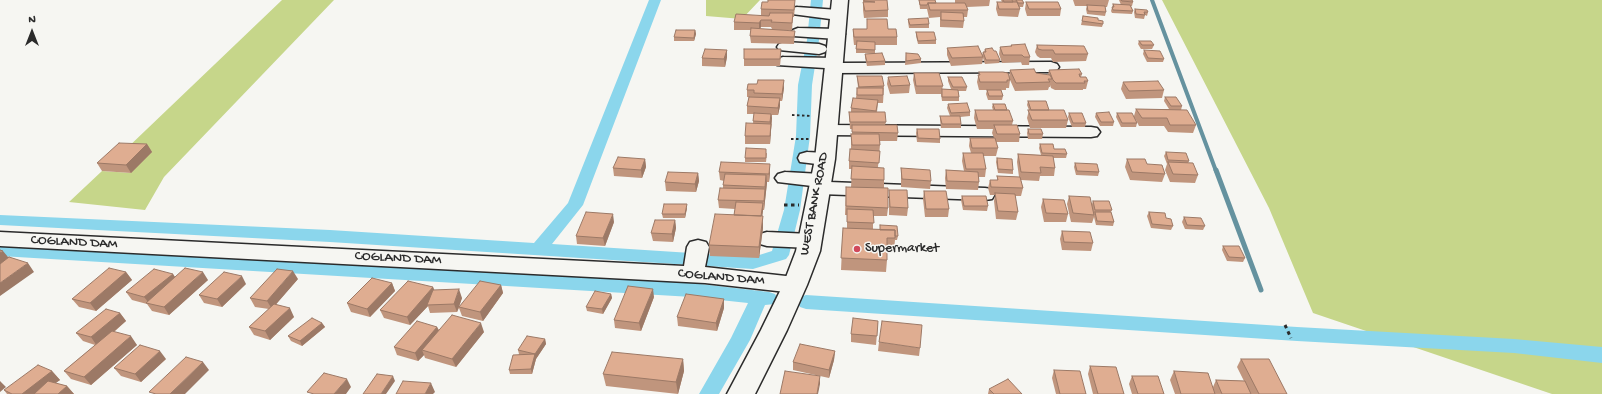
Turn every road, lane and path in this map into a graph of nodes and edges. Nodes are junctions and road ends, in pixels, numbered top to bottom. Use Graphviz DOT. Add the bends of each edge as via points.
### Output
graph roads {
  1 [pos="801,12"];
  2 [pos="802,33"];
  3 [pos="831,39"];
  4 [pos="784,54"];
  5 [pos="1051,67"];
  6 [pos="792,115"];
  7 [pos="816,128"];
  8 [pos="1092,132"];
  9 [pos="791,138"];
  10 [pos="786,178"];
  11 [pos="810,187"];
  12 [pos="985,194"];
  13 [pos="0,239"];
  14 [pos="795,285"];
  15 [pos="1285,325"];
  16 [pos="1291,338"];
  17 [pos="741,394"];
  1 -- 3 [label="street"];
  2 -- 3 [label="street"];
  3 -- 4 [label="street" via="802,55"];
  3 -- 5 [label="street"];
  3 -- 7 [label="main road, WEST BANK ROAD"];
  6 -- 7 [label="path"];
  7 -- 8 [label="street"];
  7 -- 9 [label="path"];
  7 -- 11 [label="main road, WEST BANK ROAD"];
  10 -- 11 [label="street"];
  11 -- 12 [label="street"];
  11 -- 14 [label="main road, WEST BANK ROAD" via="786,240 808,251"];
  13 -- 14 [label="street, COGLAND DAM" via="696,260"];
  14 -- 17 [label="main road, WEST BANK ROAD"];
  15 -- 16 [label="path"];
}
